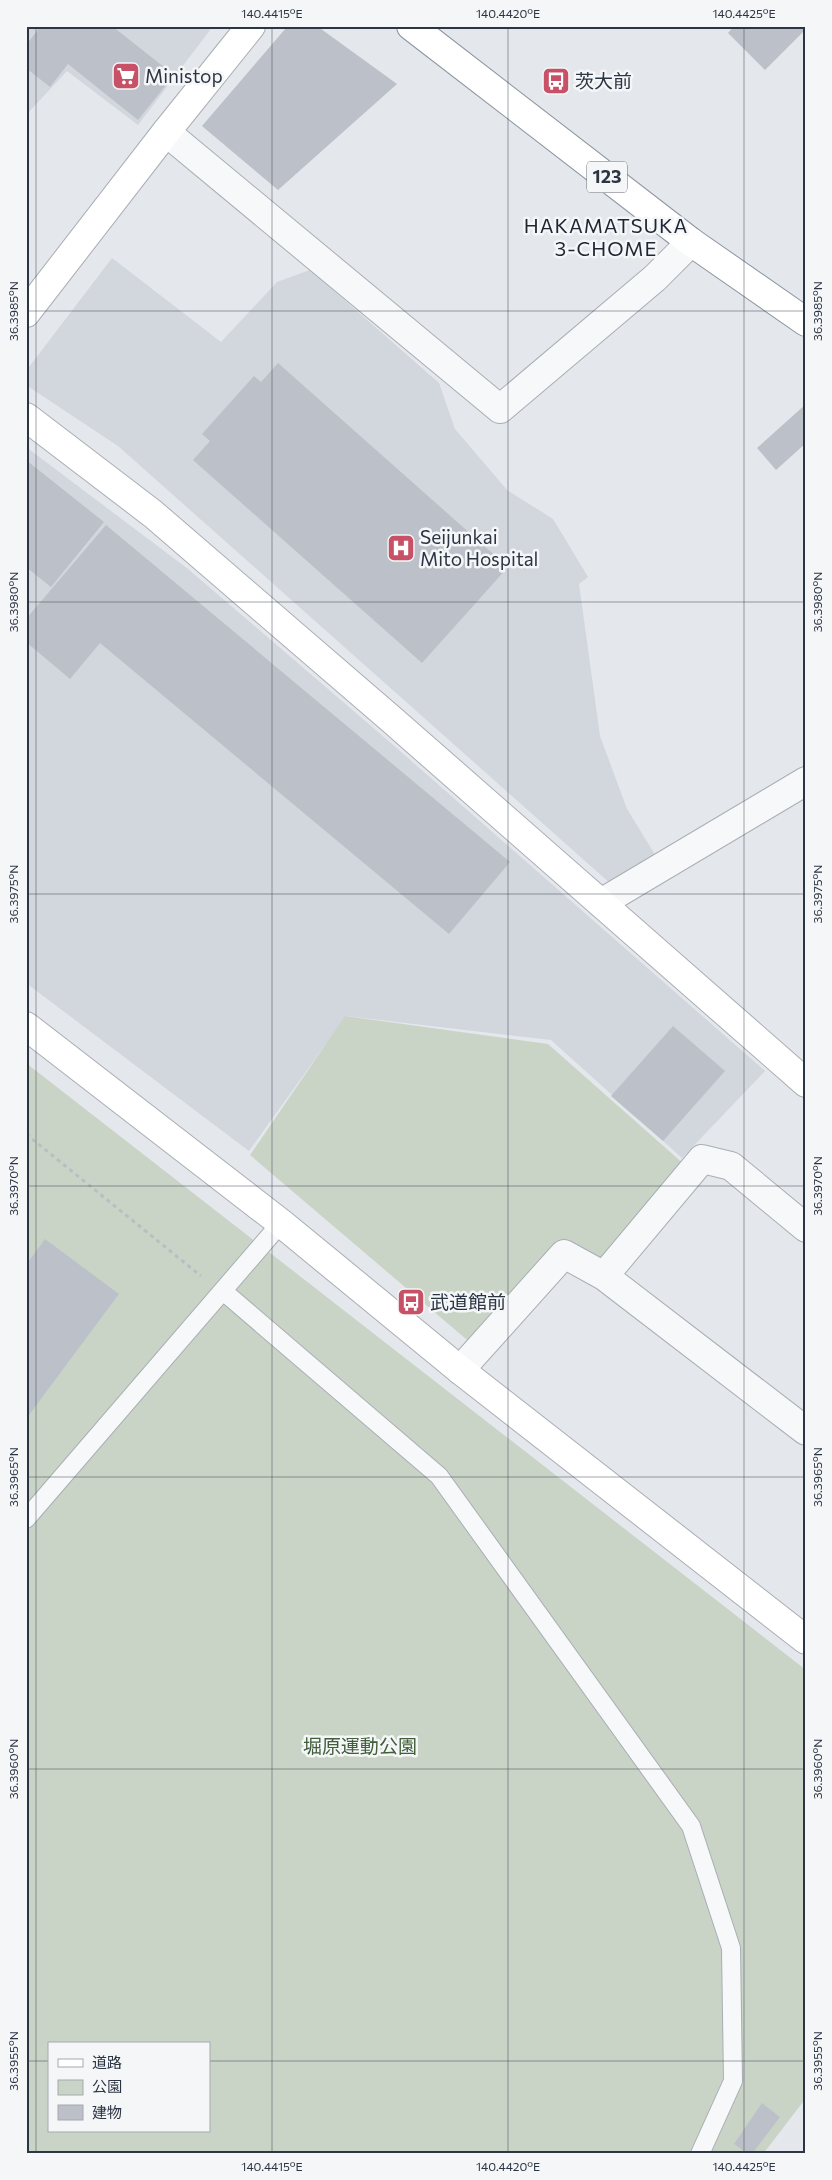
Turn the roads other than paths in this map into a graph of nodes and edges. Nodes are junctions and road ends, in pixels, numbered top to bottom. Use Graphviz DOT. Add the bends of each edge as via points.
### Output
graph roads {
  1 [pos="251,26"];
  2 [pos="411,26"];
  3 [pos="166,132"];
  4 [pos="691,242"];
  5 [pos="26,312"];
  6 [pos="806,322"];
  7 [pos="26,417"];
  8 [pos="806,781"];
  9 [pos="601,903"];
  10 [pos="26,1026"];
  11 [pos="806,1083"];
  12 [pos="281,1223"];
  13 [pos="806,1228"];
  14 [pos="604,1276"];
  15 [pos="223,1291"];
  16 [pos="460,1370"];
  17 [pos="806,1431"];
  18 [pos="26,1519"];
  19 [pos="806,1640"];
  20 [pos="700,2154"];
  1 -- 3 [label="main road"];
  2 -- 4 [label="main road, 123"];
  3 -- 4 [label="street" via="500,409 655,278"];
  3 -- 5 [label="main road"];
  4 -- 6 [label="main road, 123"];
  7 -- 9 [label="main road" via="153,514"];
  8 -- 9 [label="street"];
  9 -- 11 [label="main road"];
  10 -- 12 [label="main road"];
  12 -- 15 [label="lane"];
  12 -- 16 [label="main road"];
  13 -- 14 [label="street" via="731,1166 702,1159"];
  14 -- 16 [label="street" via="564,1254"];
  14 -- 17 [label="street"];
  15 -- 18 [label="lane"];
  15 -- 20 [label="lane" via="439,1476 691,1826 731,1948 732,2080"];
  16 -- 19 [label="main road"];
}
